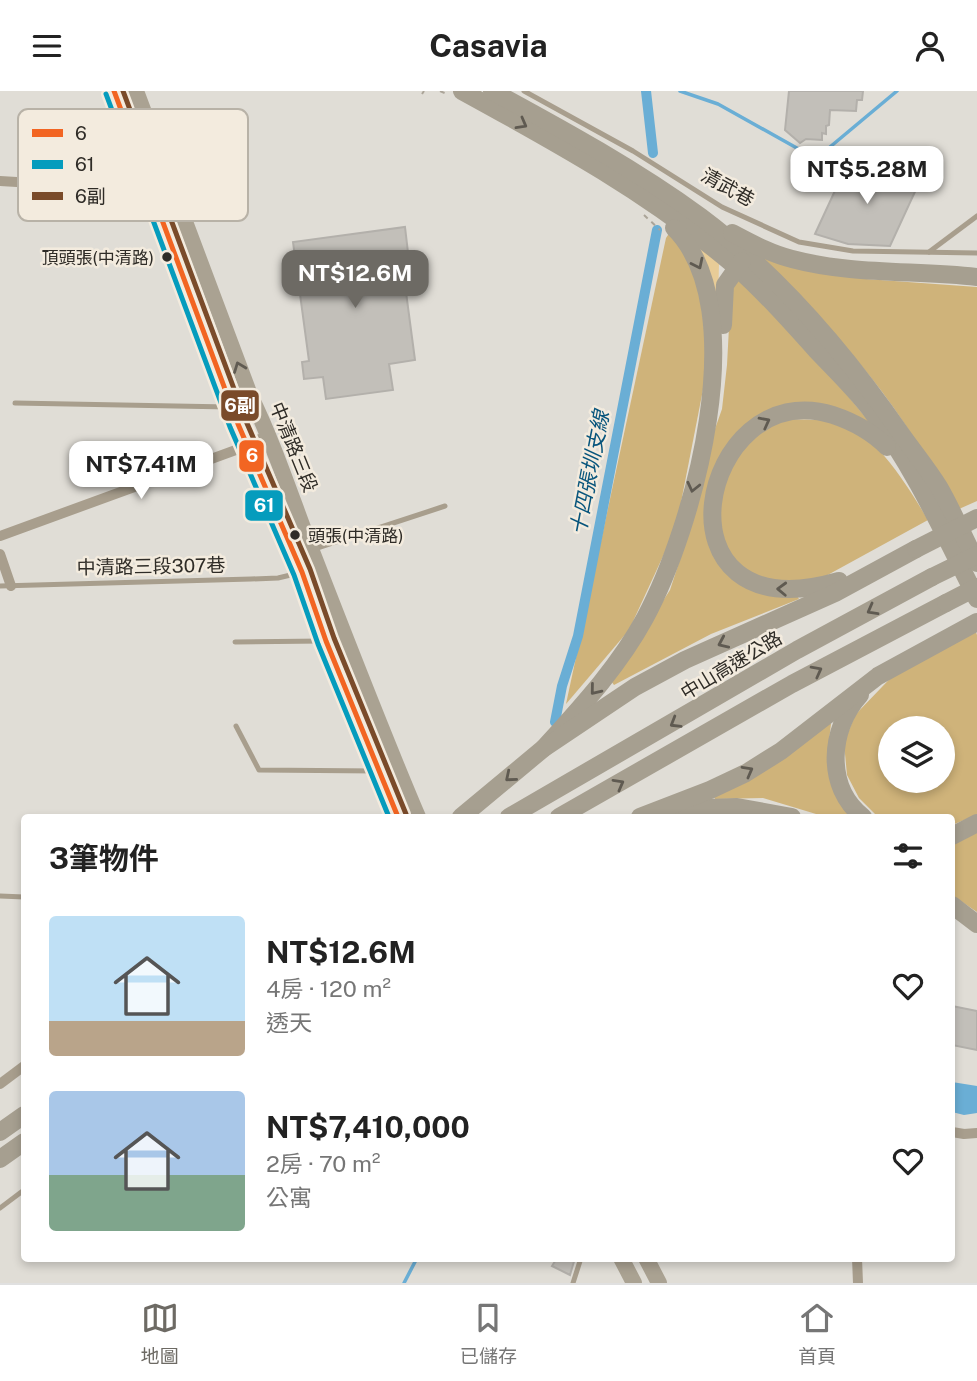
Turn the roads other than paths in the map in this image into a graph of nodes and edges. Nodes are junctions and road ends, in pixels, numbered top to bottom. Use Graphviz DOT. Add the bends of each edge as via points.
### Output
graph roads {
  1 [pos="114,91"];
  2 [pos="136,91"];
  3 [pos="462,91"];
  4 [pos="492,91"];
  5 [pos="524,91"];
  6 [pos="120,109"];
  7 [pos="143,109"];
  8 [pos="0,181"];
  9 [pos="18,182"];
  10 [pos="639,193"];
  11 [pos="977,216"];
  12 [pos="702,218"];
  13 [pos="161,221"];
  14 [pos="185,221"];
  15 [pos="929,252"];
  16 [pos="977,253"];
  17 [pos="741,261"];
  18 [pos="977,277"];
  19 [pos="15,403"];
  20 [pos="232,407"];
  21 [pos="270,435"];
  22 [pos="247,444"];
  23 [pos="701,452"];
  24 [pos="914,474"];
  25 [pos="445,506"];
  26 [pos="977,518"];
  27 [pos="0,536"];
  28 [pos="311,550"];
  29 [pos="0,554"];
  30 [pos="977,555"];
  31 [pos="977,563"];
  32 [pos="302,572"];
  33 [pos="873,572"];
  34 [pos="5,586"];
  35 [pos="977,587"];
  36 [pos="977,599"];
  37 [pos="977,622"];
  38 [pos="326,641"];
  39 [pos="235,642"];
  40 [pos="878,676"];
  41 [pos="236,726"];
  42 [pos="544,748"];
  43 [pos="380,771"];
  44 [pos="397,814"];
  45 [pos="417,814"];
  46 [pos="465,814"];
  47 [pos="514,814"];
  48 [pos="564,814"];
  49 [pos="647,814"];
  50 [pos="654,814"];
  51 [pos="776,814"];
  52 [pos="860,814"];
  53 [pos="977,823"];
  54 [pos="955,834"];
  55 [pos="0,896"];
  56 [pos="21,897"];
  57 [pos="955,907"];
  58 [pos="977,924"];
  59 [pos="21,1068"];
  60 [pos="0,1084"];
  61 [pos="21,1117"];
  62 [pos="0,1132"];
  63 [pos="955,1132"];
  64 [pos="977,1133"];
  65 [pos="21,1144"];
  66 [pos="0,1159"];
  67 [pos="21,1193"];
  68 [pos="0,1208"];
  69 [pos="580,1262"];
  70 [pos="623,1262"];
  71 [pos="648,1262"];
  72 [pos="857,1262"];
  73 [pos="573,1283"];
  74 [pos="634,1283"];
  75 [pos="659,1283"];
  76 [pos="858,1283"];
  1 -- 6 [label="main road"];
  7 -- 2 [label="main road, 中清路三段, one-way"];
  3 -- 10 [label="highway, one-way"];
  4 -- 12 [label="highway" via="609,156"];
  5 -- 15 [label="lane, 清武巷" via="722,207 783,236 853,251"];
  8 -- 9 [label="street"];
  10 -- 17 [label="highway"];
  10 -- 23 [label="highway, one-way" via="686,243 709,295 712,380"];
  11 -- 15 [label="lane"];
  12 -- 17 [label="highway"];
  12 -- 18 [label="highway" via="789,259 848,269"];
  13 -- 20 [label="main road"];
  21 -- 14 [label="main road, 中清路三段, one-way" via="250,395"];
  15 -- 16 [label="lane, 清武巷"];
  17 -- 23 [label="highway" via="725,285 721,377"];
  17 -- 24 [label="highway" via="869,408"];
  17 -- 31 [label="highway" via="804,311 874,395 938,486"];
  19 -- 20 [label="lane"];
  20 -- 22 [label="main road"];
  21 -- 22 [label="street"];
  21 -- 28 [label="main road, 中清路三段"];
  22 -- 27 [label="street"];
  22 -- 32 [label="main road"];
  23 -- 42 [label="highway, one-way" via="679,541 644,619 595,690"];
  33 -- 24 [label="highway, one-way" via="815,588 756,585 736,571 713,535 719,479 729,456 750,430 766,419 799,410 819,411 857,424"];
  24 -- 36 [label="highway"];
  25 -- 28 [label="lane"];
  26 -- 33 [label="highway, bridge"];
  28 -- 45 [label="main road, 中清路三段"];
  29 -- 34 [label="street"];
  30 -- 47 [label="highway, 中山高速公路, one-way, bridge" via="797,650"];
  32 -- 34 [label="lane, 中清路三段307巷" via="278,578"];
  32 -- 38 [label="main road"];
  33 -- 42 [label="highway, one-way" via="685,660 635,687"];
  48 -- 35 [label="highway, one-way, bridge" via="792,684"];
  37 -- 40 [label="highway"];
  38 -- 39 [label="lane"];
  38 -- 43 [label="main road"];
  49 -- 40 [label="highway, one-way" via="746,773"];
  40 -- 52 [label="highway" via="841,722 835,749 840,785"];
  41 -- 43 [label="lane" via="259,770"];
  42 -- 46 [label="highway, one-way"];
  43 -- 44 [label="main road"];
  50 -- 51 [label="highway" via="704,807"];
  53 -- 54 [label="highway"];
  55 -- 56 [label="lane"];
  57 -- 58 [label="highway"];
  59 -- 60 [label="street"];
  61 -- 62 [label="highway"];
  63 -- 64 [label="street"];
  65 -- 66 [label="highway"];
  67 -- 68 [label="lane"];
  69 -- 73 [label="lane"];
  70 -- 74 [label="main road"];
  71 -- 75 [label="main road"];
  72 -- 76 [label="street"];
}
